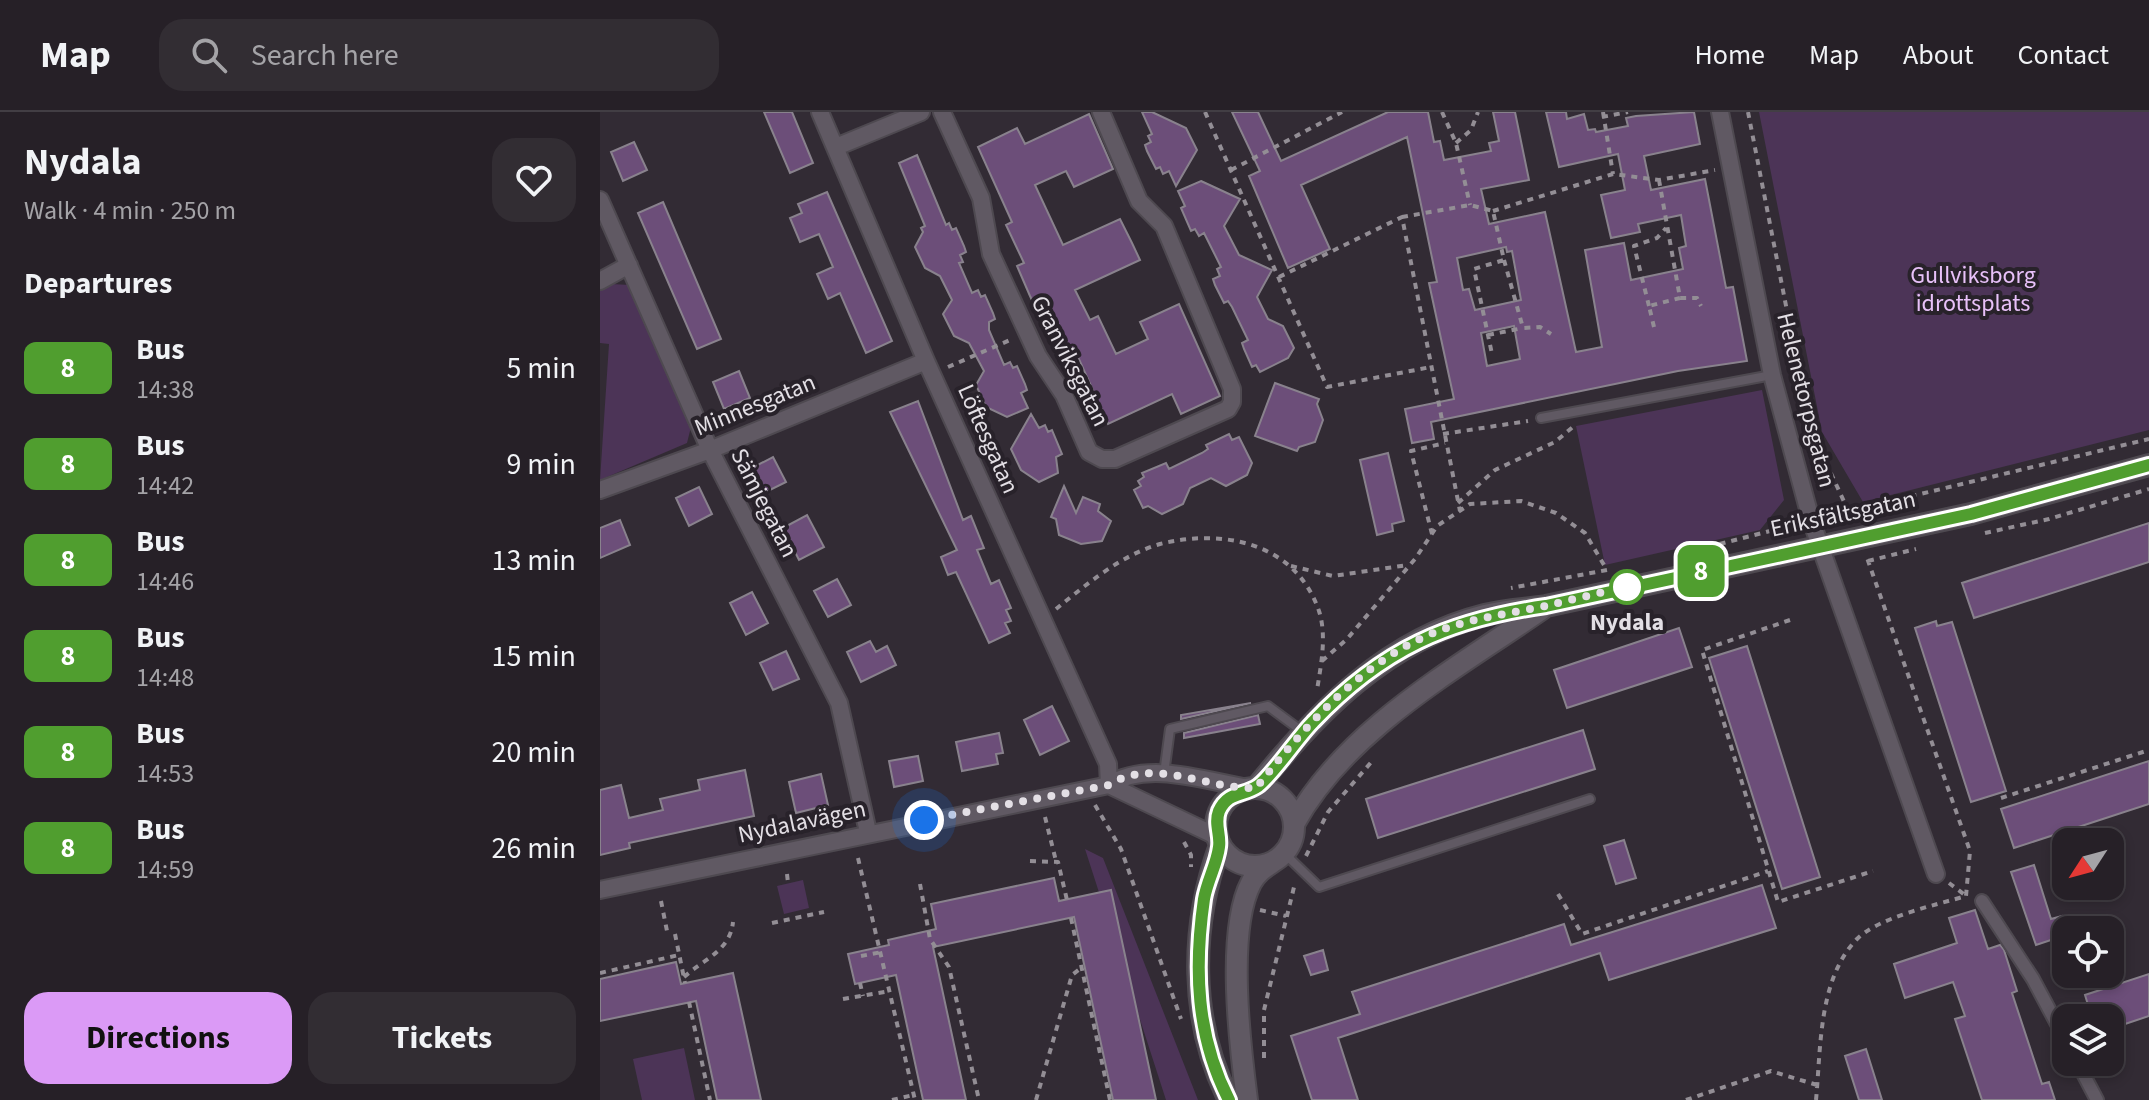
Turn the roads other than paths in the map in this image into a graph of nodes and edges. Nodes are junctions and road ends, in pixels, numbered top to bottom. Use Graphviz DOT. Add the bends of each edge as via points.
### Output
graph roads {
  1 [pos="820,112"];
  2 [pos="921,112"];
  3 [pos="942,112"];
  4 [pos="1101,112"];
  5 [pos="1720,112"];
  6 [pos="836,147"];
  7 [pos="600,200"];
  8 [pos="629,265"];
  9 [pos="600,281"];
  10 [pos="929,368"];
  11 [pos="1772,375"];
  12 [pos="1541,418"];
  13 [pos="710,450"];
  14 [pos="2149,465"];
  15 [pos="600,490"];
  16 [pos="1820,545"];
  17 [pos="1546,606"];
  18 [pos="1303,732"];
  19 [pos="1163,775"];
  20 [pos="1109,785"];
  21 [pos="1252,788"];
  22 [pos="1590,799"];
  23 [pos="1294,824"];
  24 [pos="868,832"];
  25 [pos="1219,841"];
  26 [pos="1278,858"];
  27 [pos="1936,874"];
  28 [pos="600,890"];
  29 [pos="1982,901"];
  30 [pos="2052,1015"];
  31 [pos="2084,1076"];
  32 [pos="1229,1100"];
  33 [pos="1247,1100"];
  34 [pos="2097,1100"];
  1 -- 6 [label="street, Löftesgatan"];
  2 -- 6 [label="street"];
  3 -- 4 [label="street, Granviksgatan" via="981,198 991,254 1027,333 1064,395 1089,452 1115,459 1228,409 1232,389 1164,226 1139,201"];
  5 -- 11 [label="street, Helenetorpsgatan"];
  6 -- 10 [label="street, Löftesgatan"];
  7 -- 8 [label="street, Sämjegatan"];
  8 -- 9 [label="street"];
  8 -- 13 [label="street, Sämjegatan"];
  10 -- 13 [label="street, Minnesgatan"];
  10 -- 20 [label="street, Löftesgatan" via="1108,764"];
  11 -- 12 [label="lane"];
  11 -- 16 [label="street, Helenetorpsgatan"];
  13 -- 15 [label="street, Minnesgatan"];
  13 -- 24 [label="street, Sämjegatan" via="839,703"];
  14 -- 16 [label="street, Eriksfältsgatan" via="1971,514"];
  16 -- 17 [label="street, Eriksfältsgatan"];
  16 -- 27 [label="street, Helenetorpsgatan"];
  17 -- 18 [label="street, Eriksfältsgatan" via="1485,615 1421,638 1369,672"];
  17 -- 23 [label="street, Eriksfältsgatan" via="1368,736 1309,796"];
  18 -- 19 [label="lane" via="1268,706 1177,725 1167,736"];
  18 -- 21 [label="street, Eriksfältsgatan"];
  19 -- 20 [label="street, Nydalavägen" via="1121,777"];
  19 -- 21 [label="street, Nydalavägen"];
  20 -- 24 [label="street, Nydalavägen"];
  20 -- 25 [label="street"];
  21 -- 23 [label="street" via="1282,799"];
  21 -- 25 [label="street" via="1226,801 1219,812"];
  22 -- 26 [label="lane" via="1319,887"];
  23 -- 26 [label="street" via="1292,840"];
  24 -- 28 [label="street, Nydalavägen"];
  25 -- 26 [label="street" via="1243,864"];
  25 -- 32 [label="street" via="1205,897 1196,976 1206,1037"];
  26 -- 33 [label="street" via="1251,882 1242,906 1237,996"];
  29 -- 30 [label="street"];
  31 -- 34 [label="street"];
}
